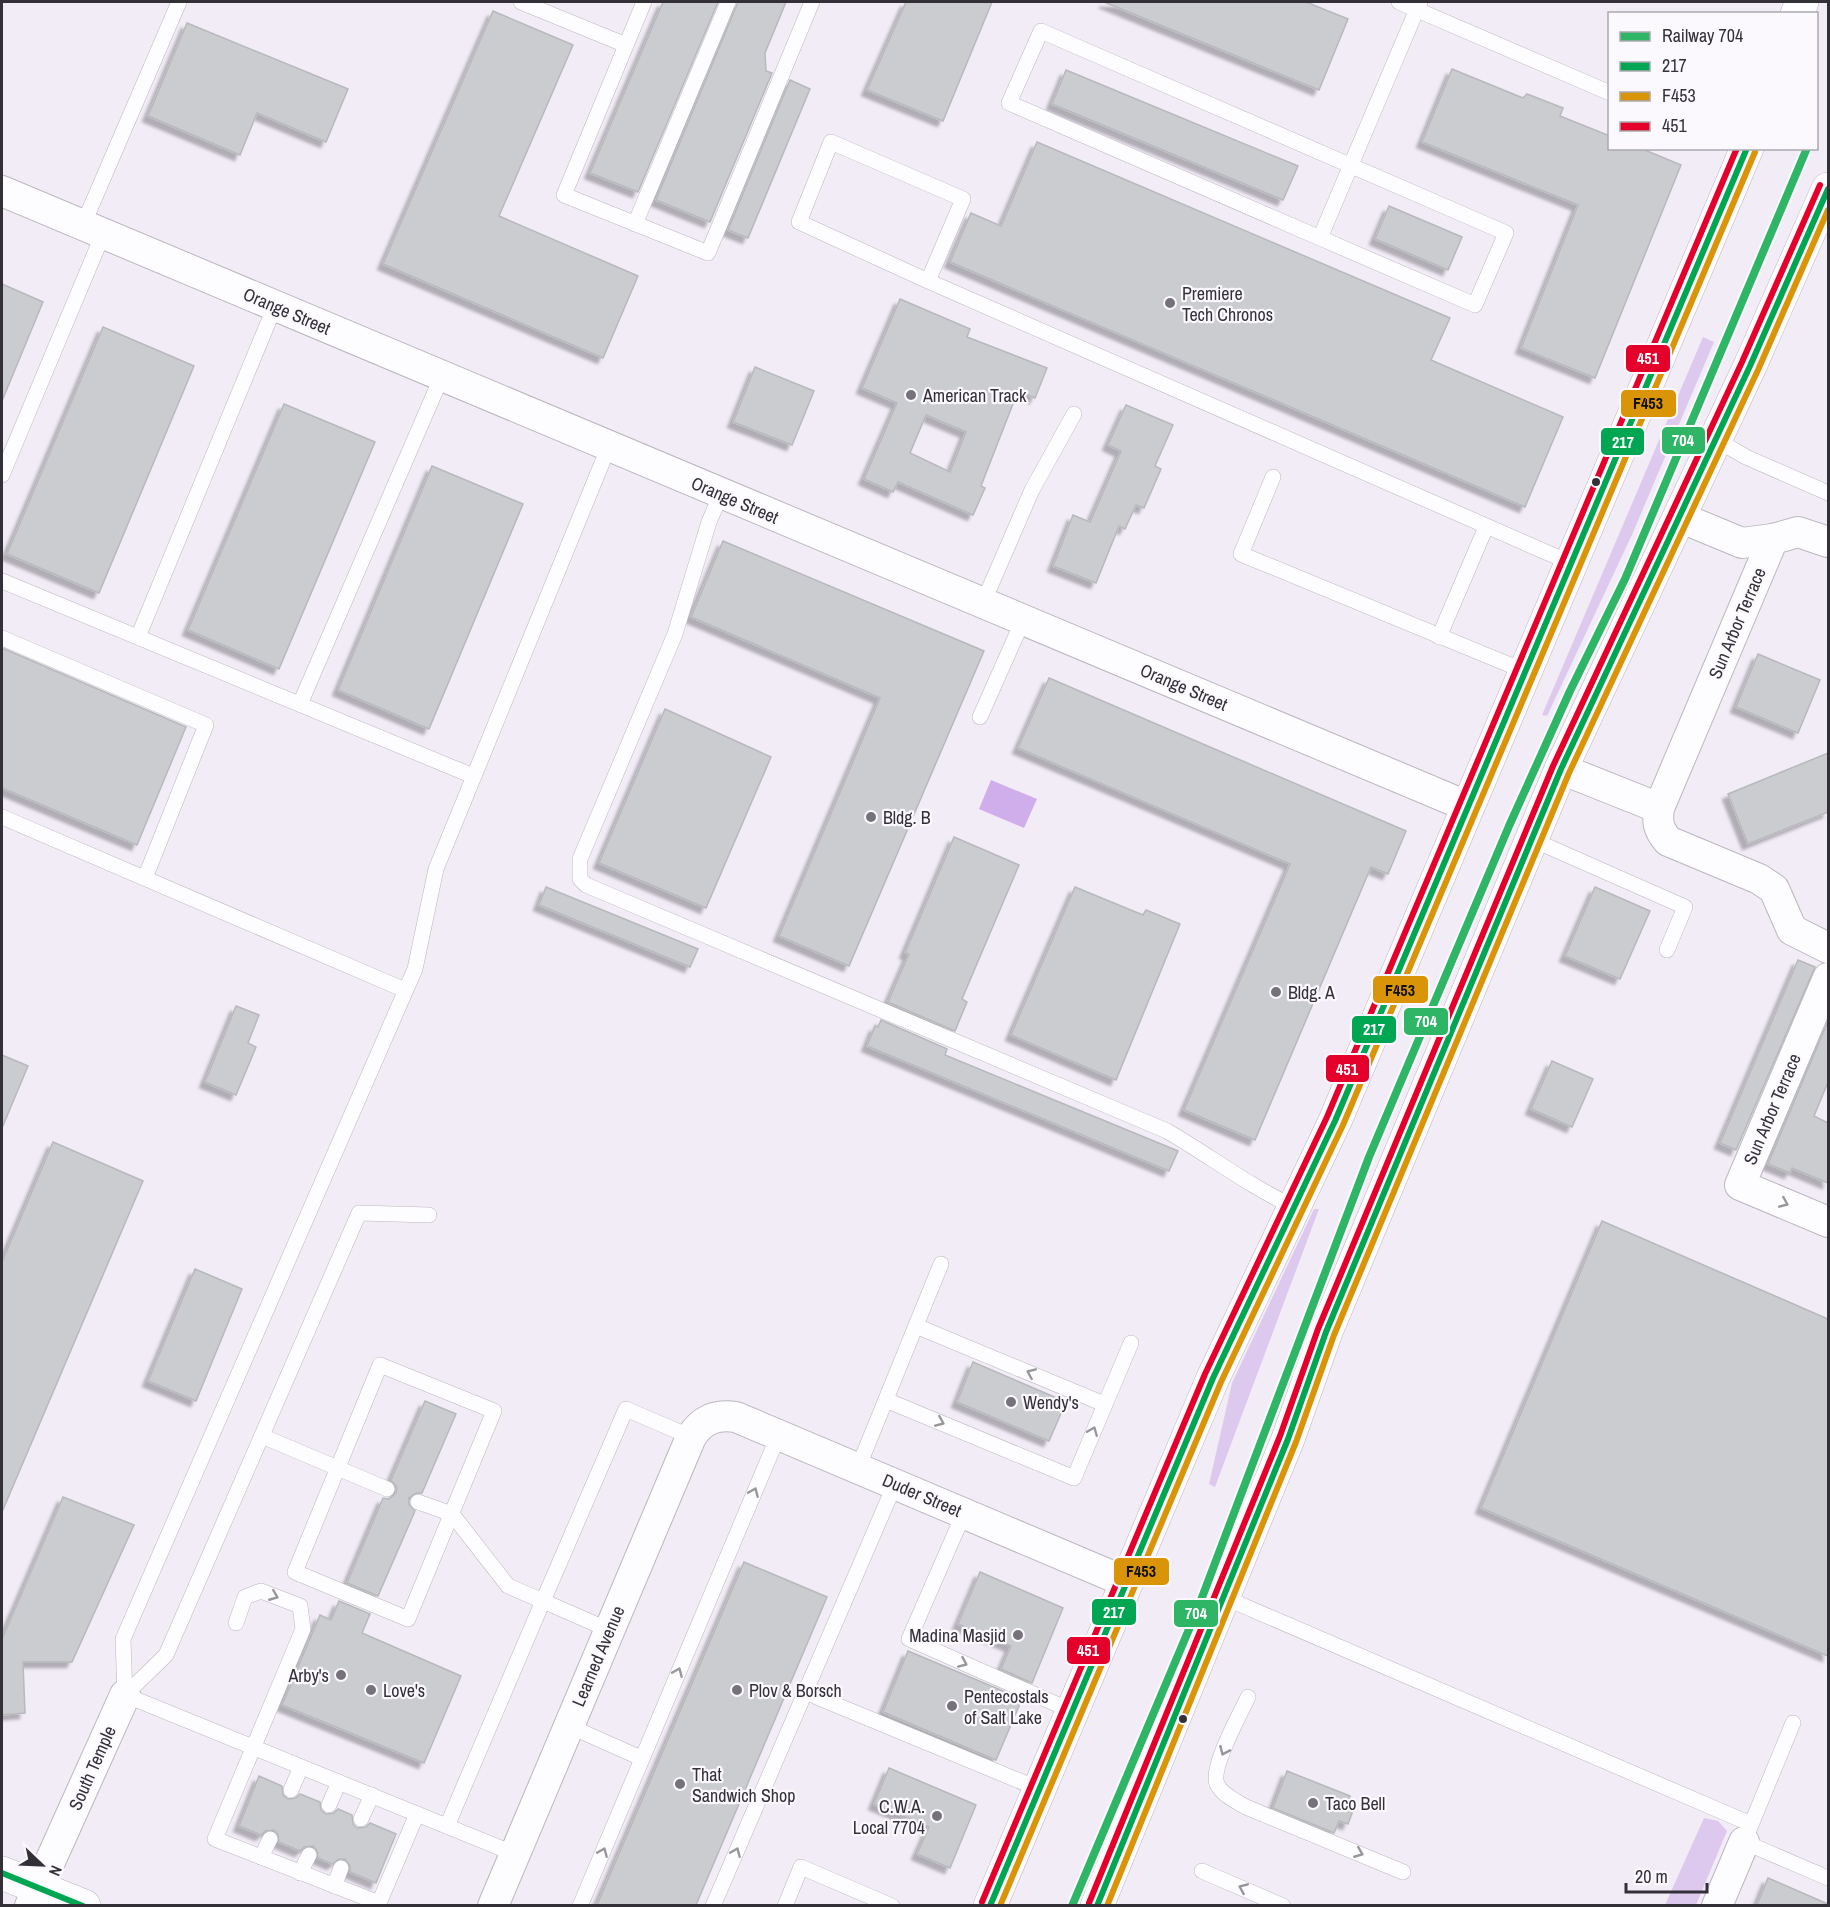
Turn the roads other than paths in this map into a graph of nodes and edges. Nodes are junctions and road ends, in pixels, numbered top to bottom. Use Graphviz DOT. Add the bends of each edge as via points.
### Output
graph roads {
  1 [pos="179,2"];
  2 [pos="521,2"];
  3 [pos="644,2"];
  4 [pos="728,2"];
  5 [pos="812,2"];
  6 [pos="1398,2"];
  7 [pos="1419,5"];
  8 [pos="626,45"];
  9 [pos="1608,92"];
  10 [pos="1743,150"];
  11 [pos="1351,166"];
  12 [pos="1828,189"];
  13 [pos="2,191"];
  14 [pos="635,224"];
  15 [pos="93,230"];
  16 [pos="1320,238"];
  17 [pos="928,281"];
  18 [pos="275,306"];
  19 [pos="442,376"];
  20 [pos="1074,414"];
  21 [pos="1715,439"];
  22 [pos="609,446"];
  23 [pos="2,475"];
  24 [pos="1273,477"];
  25 [pos="1828,493"];
  26 [pos="721,494"];
  27 [pos="1679,517"];
  28 [pos="1486,527"];
  29 [pos="1773,539"];
  30 [pos="1828,542"];
  31 [pos="1573,564"];
  32 [pos="2,581"];
  33 [pos="983,603"];
  34 [pos="1023,620"];
  35 [pos="138,637"];
  36 [pos="1440,637"];
  37 [pos="2,638"];
  38 [pos="1527,672"];
  39 [pos="300,705"];
  40 [pos="980,717"];
  41 [pos="1561,770"];
  42 [pos="473,776"];
  43 [pos="1469,807"];
  44 [pos="1659,808"];
  45 [pos="2,818"];
  46 [pos="1531,839"];
  47 [pos="145,879"];
  48 [pos="1828,948"];
  49 [pos="1666,950"];
  50 [pos="1828,978"];
  51 [pos="405,990"];
  52 [pos="1294,1207"];
  53 [pos="429,1215"];
  54 [pos="1828,1222"];
  55 [pos="941,1264"];
  56 [pos="916,1326"];
  57 [pos="1131,1343"];
  58 [pos="886,1400"];
  59 [pos="1104,1404"];
  60 [pos="715,1417"];
  61 [pos="779,1434"];
  62 [pos="262,1436"];
  63 [pos="691,1437"];
  64 [pos="338,1468"];
  65 [pos="858,1468"];
  66 [pos="896,1484"];
  67 [pos="387,1489"];
  68 [pos="418,1502"];
  69 [pos="964,1513"];
  70 [pos="452,1514"];
  71 [pos="1126,1582"];
  72 [pos="1223,1597"];
  73 [pos="543,1601"];
  74 [pos="236,1623"];
  75 [pos="609,1630"];
  76 [pos="805,1692"];
  77 [pos="125,1695"];
  78 [pos="1248,1697"];
  79 [pos="1072,1711"];
  80 [pos="1793,1723"];
  81 [pos="569,1726"];
  82 [pos="254,1748"];
  83 [pos="641,1758"];
  84 [pos="301,1767"];
  85 [pos="339,1782"];
  86 [pos="1039,1789"];
  87 [pos="291,1790"];
  88 [pos="372,1795"];
  89 [pos="329,1805"];
  90 [pos="417,1814"];
  91 [pos="362,1819"];
  92 [pos="447,1826"];
  93 [pos="1747,1833"];
  94 [pos="270,1839"];
  95 [pos="515,1854"];
  96 [pos="309,1855"];
  97 [pos="261,1857"];
  98 [pos="341,1868"];
  99 [pos="1202,1871"];
  100 [pos="1403,1872"];
  101 [pos="2,1873"];
  102 [pos="300,1873"];
  103 [pos="1828,1878"];
  104 [pos="334,1886"];
  105 [pos="34,1896"];
  106 [pos="84,1905"];
  107 [pos="493,1905"];
  108 [pos="580,1905"];
  109 [pos="713,1905"];
  110 [pos="785,1905"];
  111 [pos="892,1905"];
  112 [pos="990,1905"];
  113 [pos="1097,1905"];
  114 [pos="1283,1905"];
  115 [pos="1717,1905"];
  1 -- 15 [label="lane"];
  2 -- 8 [label="lane"];
  3 -- 8 [label="lane"];
  4 -- 14 [label="lane"];
  5 -- 14 [label="lane" via="708,254"];
  6 -- 7 [label="lane"];
  7 -- 9 [label="lane"];
  7 -- 11 [label="lane"];
  8 -- 14 [label="lane" via="564,195"];
  10 -- 31 [label="main road"];
  11 -- 16 [label="lane"];
  11 -- 16 [label="lane" via="1506,233 1475,305"];
  11 -- 16 [label="lane" via="1041,31 1009,104"];
  12 -- 21 [label="main road"];
  13 -- 15 [label="street, Orange Street"];
  15 -- 18 [label="street, Orange Street"];
  15 -- 23 [label="lane"];
  17 -- 17 [label="lane" via="799,222 831,142 963,199"];
  17 -- 28 [label="lane"];
  18 -- 19 [label="street, Orange Street"];
  18 -- 35 [label="lane"];
  19 -- 22 [label="street, Orange Street"];
  19 -- 39 [label="lane"];
  20 -- 33 [label="lane" via="1032,490"];
  21 -- 25 [label="lane"];
  21 -- 27 [label="main road"];
  22 -- 26 [label="street, Orange Street"];
  22 -- 42 [label="lane"];
  24 -- 36 [label="lane" via="1241,554"];
  26 -- 33 [label="street, Orange Street"];
  26 -- 52 [label="lane" via="675,634 580,859 580,879 586,885 1167,1131 1230,1168 1261,1192"];
  27 -- 29 [label="street, Sun Arbor Terrace" via="1742,543"];
  27 -- 41 [label="main road"];
  28 -- 31 [label="lane"];
  28 -- 36 [label="lane"];
  29 -- 30 [label="street, Sun Arbor Terrace" via="1798,532"];
  29 -- 44 [label="street, Sun Arbor Terrace"];
  31 -- 38 [label="main road"];
  32 -- 35 [label="lane"];
  33 -- 34 [label="street, Orange Street"];
  34 -- 40 [label="lane"];
  34 -- 43 [label="street, Orange Street"];
  35 -- 39 [label="lane"];
  36 -- 38 [label="lane"];
  37 -- 47 [label="lane" via="206,725"];
  38 -- 43 [label="main road"];
  39 -- 42 [label="lane"];
  41 -- 44 [label="street"];
  41 -- 46 [label="main road"];
  42 -- 51 [label="lane" via="436,869 414,969"];
  43 -- 52 [label="main road" via="1335,1121"];
  44 -- 48 [label="street" via="1657,822 1668,841 1767,884 1774,889 1792,930"];
  45 -- 47 [label="lane"];
  46 -- 49 [label="lane" via="1685,907"];
  46 -- 72 [label="main road" via="1326,1332 1288,1439"];
  47 -- 51 [label="lane"];
  50 -- 54 [label="street, Sun Arbor Terrace, one-way" via="1740,1185"];
  51 -- 77 [label="lane" via="123,1639"];
  52 -- 71 [label="main road" via="1213,1378"];
  53 -- 62 [label="lane" via="359,1213"];
  55 -- 56 [label="lane"];
  56 -- 58 [label="lane"];
  59 -- 56 [label="lane, one-way"];
  57 -- 59 [label="lane"];
  58 -- 59 [label="lane, one-way" via="1074,1478"];
  58 -- 65 [label="lane"];
  60 -- 61 [label="street, Duder Street" via="736,1418"];
  60 -- 63 [label="street, Learned Avenue" via="697,1428"];
  61 -- 65 [label="street, Duder Street"];
  83 -- 61 [label="lane, one-way"];
  62 -- 64 [label="lane"];
  62 -- 77 [label="lane" via="166,1655"];
  63 -- 73 [label="lane" via="626,1409"];
  63 -- 75 [label="street, Learned Avenue"];
  64 -- 67 [label="lane"];
  64 -- 70 [label="lane" via="380,1365 494,1411"];
  64 -- 70 [label="lane" via="294,1572 408,1619"];
  65 -- 66 [label="street, Duder Street"];
  66 -- 69 [label="street, Duder Street"];
  66 -- 76 [label="lane"];
  68 -- 70 [label="lane"];
  69 -- 71 [label="street, Duder Street"];
  69 -- 79 [label="lane, one-way" via="909,1639"];
  70 -- 73 [label="lane" via="508,1586"];
  71 -- 79 [label="main road"];
  72 -- 93 [label="lane"];
  72 -- 113 [label="main road"];
  73 -- 75 [label="lane"];
  73 -- 92 [label="lane"];
  74 -- 82 [label="lane, one-way" via="245,1597 261,1591 300,1606 303,1629"];
  75 -- 81 [label="street, Learned Avenue"];
  76 -- 86 [label="lane"];
  109 -- 76 [label="lane, one-way"];
  77 -- 82 [label="lane"];
  77 -- 105 [label="street, South Temple"];
  78 -- 100 [label="lane, one-way" via="1216,1769 1217,1784 1225,1794 1246,1807"];
  79 -- 86 [label="main road"];
  80 -- 93 [label="lane"];
  81 -- 83 [label="lane"];
  81 -- 95 [label="street, Learned Avenue"];
  82 -- 84 [label="lane"];
  82 -- 97 [label="lane" via="215,1839"];
  108 -- 83 [label="lane, one-way"];
  84 -- 85 [label="lane"];
  84 -- 87 [label="lane"];
  85 -- 88 [label="lane"];
  85 -- 89 [label="lane"];
  86 -- 112 [label="main road"];
  88 -- 90 [label="lane"];
  88 -- 91 [label="lane"];
  90 -- 92 [label="lane"];
  90 -- 104 [label="lane" via="378,1904"];
  92 -- 95 [label="lane"];
  93 -- 103 [label="lane"];
  93 -- 115 [label="street"];
  94 -- 97 [label="lane"];
  95 -- 107 [label="street, Learned Avenue"];
  96 -- 102 [label="lane"];
  97 -- 102 [label="lane"];
  98 -- 104 [label="lane"];
  114 -- 99 [label="lane, one-way"];
  101 -- 105 [label="main road"];
  102 -- 104 [label="lane"];
  105 -- 106 [label="main road"];
  110 -- 111 [label="lane" via="801,1867"];
}
